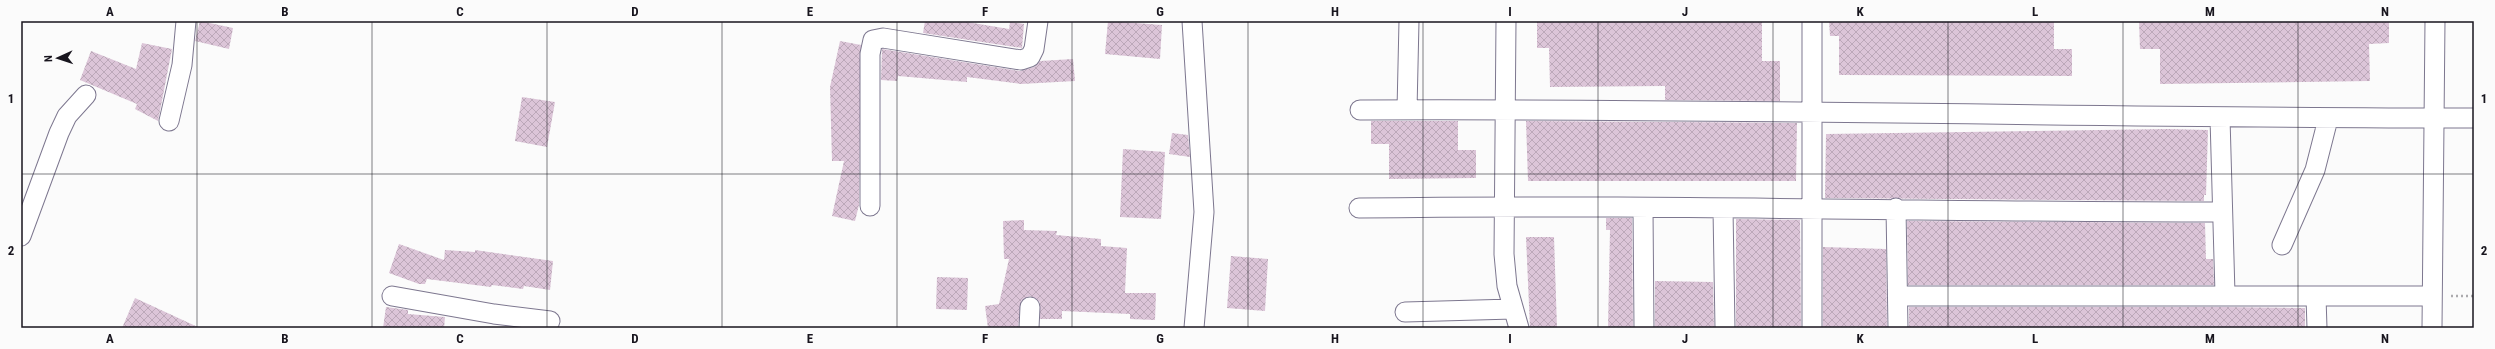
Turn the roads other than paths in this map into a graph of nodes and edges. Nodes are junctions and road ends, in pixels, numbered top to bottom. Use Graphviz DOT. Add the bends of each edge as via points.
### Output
graph roads {
  1 [pos="186,21"];
  2 [pos="1038,21"];
  3 [pos="1192,21"];
  4 [pos="1409,21"];
  5 [pos="1506,21"];
  6 [pos="1812,21"];
  7 [pos="2435,21"];
  8 [pos="86,95"];
  9 [pos="1360,110"];
  10 [pos="1406,110"];
  11 [pos="1506,111"];
  12 [pos="1812,112"];
  13 [pos="2220,118"];
  14 [pos="2433,118"];
  15 [pos="2474,118"];
  16 [pos="2328,119"];
  17 [pos="169,120"];
  18 [pos="870,206"];
  19 [pos="1505,207"];
  20 [pos="1359,208"];
  21 [pos="1896,208"];
  22 [pos="1642,209"];
  23 [pos="1723,209"];
  24 [pos="1810,210"];
  25 [pos="2222,212"];
  26 [pos="21,236"];
  27 [pos="2282,245"];
  28 [pos="2225,294"];
  29 [pos="392,296"];
  30 [pos="1898,296"];
  31 [pos="2432,296"];
  32 [pos="2316,297"];
  33 [pos="1030,307"];
  34 [pos="1513,309"];
  35 [pos="1405,312"];
  36 [pos="493,321"];
  37 [pos="550,321"];
  38 [pos="1030,328"];
  39 [pos="1194,328"];
  40 [pos="1519,328"];
  41 [pos="1644,328"];
  42 [pos="1725,328"];
  43 [pos="1812,328"];
  44 [pos="1898,328"];
  45 [pos="2316,328"];
  46 [pos="2432,328"];
  1 -- 17 [label="street" via="182,65"];
  2 -- 18 [label="street" via="1034,49 1030,57 1021,60 883,38 873,40 870,54"];
  3 -- 39 [label="street" via="1204,212"];
  4 -- 10 [label="street"];
  5 -- 11 [label="street"];
  6 -- 12 [label="street"];
  7 -- 14 [label="street"];
  8 -- 26 [label="street" via="67,116 58,133"];
  9 -- 10 [label="street"];
  10 -- 11 [label="street"];
  11 -- 12 [label="street"];
  11 -- 19 [label="street"];
  12 -- 13 [label="street"];
  12 -- 24 [label="street"];
  13 -- 16 [label="street"];
  13 -- 25 [label="street"];
  14 -- 15 [label="street"];
  14 -- 16 [label="street"];
  14 -- 31 [label="street"];
  16 -- 27 [label="street" via="2315,170"];
  19 -- 20 [label="street"];
  19 -- 22 [label="street"];
  19 -- 34 [label="street" via="1506,272"];
  21 -- 24 [label="street"];
  21 -- 25 [label="street" via="2054,212"];
  21 -- 30 [label="street"];
  22 -- 23 [label="street"];
  22 -- 41 [label="street"];
  23 -- 24 [label="street"];
  23 -- 42 [label="street"];
  24 -- 43 [label="street"];
  25 -- 28 [label="street"];
  28 -- 30 [label="street"];
  28 -- 32 [label="street"];
  29 -- 36 [label="street"];
  30 -- 44 [label="street"];
  31 -- 32 [label="street"];
  31 -- 46 [label="street"];
  32 -- 45 [label="street"];
  33 -- 38 [label="street"];
  34 -- 35 [label="street"];
  34 -- 40 [label="street"];
  36 -- 37 [label="street"];
}
